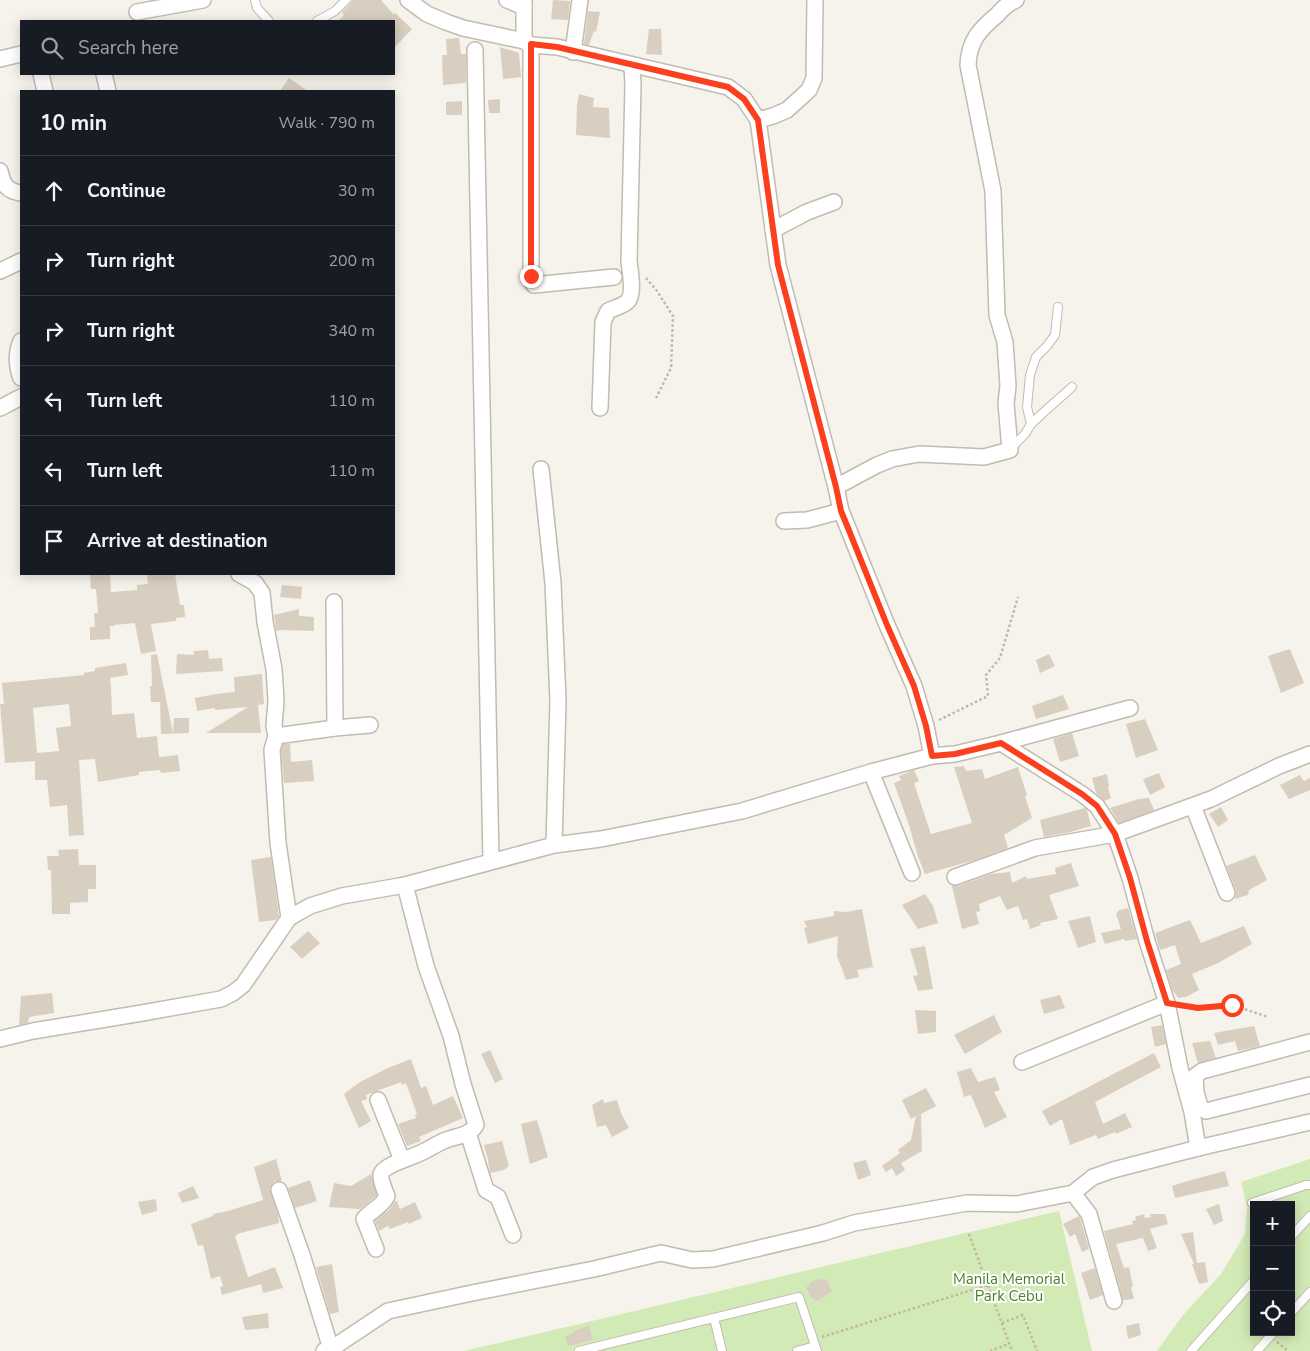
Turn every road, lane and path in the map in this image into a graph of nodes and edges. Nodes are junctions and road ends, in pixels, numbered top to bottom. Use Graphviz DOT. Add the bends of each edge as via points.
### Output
graph roads {
  1 [pos="203,0"];
  2 [pos="254,0"];
  3 [pos="346,0"];
  4 [pos="408,0"];
  5 [pos="507,0"];
  6 [pos="580,0"];
  7 [pos="815,0"];
  8 [pos="1016,0"];
  9 [pos="524,4"];
  10 [pos="135,11"];
  11 [pos="268,20"];
  12 [pos="319,20"];
  13 [pos="527,43"];
  14 [pos="475,50"];
  15 [pos="573,52"];
  16 [pos="20,54"];
  17 [pos="0,59"];
  18 [pos="632,66"];
  19 [pos="40,75"];
  20 [pos="104,75"];
  21 [pos="45,90"];
  22 [pos="108,90"];
  23 [pos="758,120"];
  24 [pos="0,172"];
  25 [pos="20,193"];
  26 [pos="834,202"];
  27 [pos="773,230"];
  28 [pos="20,261"];
  29 [pos="629,261"];
  30 [pos="0,271"];
  31 [pos="614,277"];
  32 [pos="1058,307"];
  33 [pos="20,344"];
  34 [pos="20,374"];
  35 [pos="1072,387"];
  36 [pos="20,398"];
  37 [pos="656,398"];
  38 [pos="0,408"];
  39 [pos="600,408"];
  40 [pos="1031,424"];
  41 [pos="1010,450"];
  42 [pos="541,469"];
  43 [pos="836,487"];
  44 [pos="841,511"];
  45 [pos="784,521"];
  46 [pos="241,575"];
  47 [pos="1018,597"];
  48 [pos="334,602"];
  49 [pos="1130,708"];
  50 [pos="370,725"];
  51 [pos="926,726"];
  52 [pos="334,728"];
  53 [pos="276,736"];
  54 [pos="1001,743"];
  55 [pos="1310,754"];
  56 [pos="932,756"];
  57 [pos="871,772"];
  58 [pos="1193,806"];
  59 [pos="1115,834"];
  60 [pos="554,845"];
  61 [pos="491,861"];
  62 [pos="912,873"];
  63 [pos="955,877"];
  64 [pos="404,884"];
  65 [pos="1226,893"];
  66 [pos="289,918"];
  67 [pos="1167,1003"];
  68 [pos="1268,1016"];
  69 [pos="0,1039"];
  70 [pos="1310,1042"];
  71 [pos="1022,1062"];
  72 [pos="1310,1085"];
  73 [pos="378,1100"];
  74 [pos="1310,1122"];
  75 [pos="468,1134"];
  76 [pos="1198,1148"];
  77 [pos="402,1160"];
  78 [pos="1310,1185"];
  79 [pos="279,1190"];
  80 [pos="1073,1194"];
  81 [pos="1270,1201"];
  82 [pos="1310,1216"];
  83 [pos="1295,1233"];
  84 [pos="969,1234"];
  85 [pos="512,1235"];
  86 [pos="376,1249"];
  87 [pos="988,1285"];
  88 [pos="1250,1285"];
  89 [pos="1310,1292"];
  90 [pos="1114,1301"];
  91 [pos="1295,1309"];
  92 [pos="714,1318"];
  93 [pos="1002,1324"];
  94 [pos="1270,1336"];
  95 [pos="1009,1344"];
  96 [pos="815,1346"];
  97 [pos="328,1350"];
  98 [pos="579,1351"];
  99 [pos="722,1351"];
  100 [pos="797,1351"];
  101 [pos="990,1351"];
  102 [pos="1012,1351"];
  103 [pos="1037,1351"];
  104 [pos="1191,1351"];
  105 [pos="1257,1351"];
  1 -- 10 [label="street"];
  2 -- 11 [label="lane"];
  3 -- 12 [label="lane"];
  4 -- 13 [label="street" via="427,14 446,22"];
  5 -- 9 [label="street"];
  6 -- 15 [label="street"];
  7 -- 23 [label="street" via="814,78 809,90 787,110"];
  8 -- 41 [label="street" via="980,30 973,41 968,65 992,191 997,314 1005,342"];
  9 -- 13 [label="street"];
  13 -- 15 [label="street"];
  13 -- 31 [label="street" via="532,282 534,285"];
  14 -- 61 [label="street"];
  15 -- 18 [label="street"];
  16 -- 17 [label="street"];
  18 -- 23 [label="street" via="728,87 744,99"];
  18 -- 29 [label="street"];
  19 -- 21 [label="street"];
  20 -- 22 [label="street"];
  23 -- 27 [label="street"];
  24 -- 25 [label="street" via="11,192"];
  26 -- 27 [label="street"];
  27 -- 43 [label="street" via="778,265"];
  28 -- 30 [label="street"];
  29 -- 37 [label="path" via="657,291 673,316 671,368"];
  29 -- 39 [label="street" via="630,297 627,302 608,310 603,322"];
  32 -- 40 [label="lane" via="1055,335 1036,357 1030,376 1027,407"];
  33 -- 34 [label="street" via="17,356"];
  35 -- 40 [label="lane"];
  36 -- 38 [label="street"];
  40 -- 41 [label="lane"];
  41 -- 43 [label="street" via="984,457 919,454 892,459"];
  42 -- 60 [label="street" via="553,583 558,701"];
  43 -- 44 [label="street"];
  44 -- 45 [label="street" via="807,520"];
  44 -- 51 [label="street" via="914,686"];
  46 -- 53 [label="street" via="262,593 274,669"];
  47 -- 51 [label="path" via="1000,658 986,675 988,696"];
  48 -- 52 [label="street"];
  49 -- 54 [label="street"];
  50 -- 52 [label="street"];
  51 -- 56 [label="street"];
  52 -- 53 [label="street"];
  53 -- 66 [label="street" via="272,750 278,843"];
  54 -- 56 [label="street"];
  54 -- 59 [label="street" via="1082,794 1097,806"];
  55 -- 58 [label="street"];
  56 -- 57 [label="street"];
  57 -- 60 [label="street" via="742,811"];
  57 -- 62 [label="street"];
  58 -- 59 [label="street"];
  58 -- 65 [label="street"];
  59 -- 63 [label="street" via="1035,848"];
  59 -- 67 [label="street"];
  60 -- 61 [label="street"];
  61 -- 64 [label="street"];
  64 -- 66 [label="street" via="342,896 310,906"];
  64 -- 75 [label="street" via="476,1125"];
  66 -- 69 [label="street" via="243,985 221,999 33,1030"];
  67 -- 68 [label="path" via="1198,1008 1232,1005"];
  67 -- 71 [label="street"];
  67 -- 76 [label="street"];
  70 -- 72 [label="street" via="1202,1070 1195,1076 1200,1107 1206,1111"];
  73 -- 77 [label="street"];
  74 -- 76 [label="street"];
  75 -- 77 [label="street" via="435,1144"];
  75 -- 85 [label="street" via="486,1190 498,1197"];
  76 -- 80 [label="street" via="1093,1177"];
  77 -- 86 [label="street" via="382,1174 388,1196 364,1219"];
  78 -- 81 [label="lane"];
  79 -- 97 [label="street" via="302,1255"];
  80 -- 90 [label="street" via="1089,1214"];
  80 -- 97 [label="street" via="1017,1204 967,1203 854,1223 713,1259 692,1260 662,1253 388,1312"];
  82 -- 83 [label="lane"];
  84 -- 87 [label="path"];
  87 -- 93 [label="path"];
  87 -- 96 [label="path"];
  88 -- 104 [label="lane"];
  89 -- 91 [label="lane"];
  92 -- 96 [label="lane" via="799,1297"];
  92 -- 98 [label="lane"];
  92 -- 99 [label="lane"];
  93 -- 95 [label="path"];
  93 -- 103 [label="path" via="1023,1315"];
  94 -- 105 [label="lane"];
  95 -- 101 [label="path"];
  95 -- 102 [label="path"];
  96 -- 100 [label="lane"];
}
